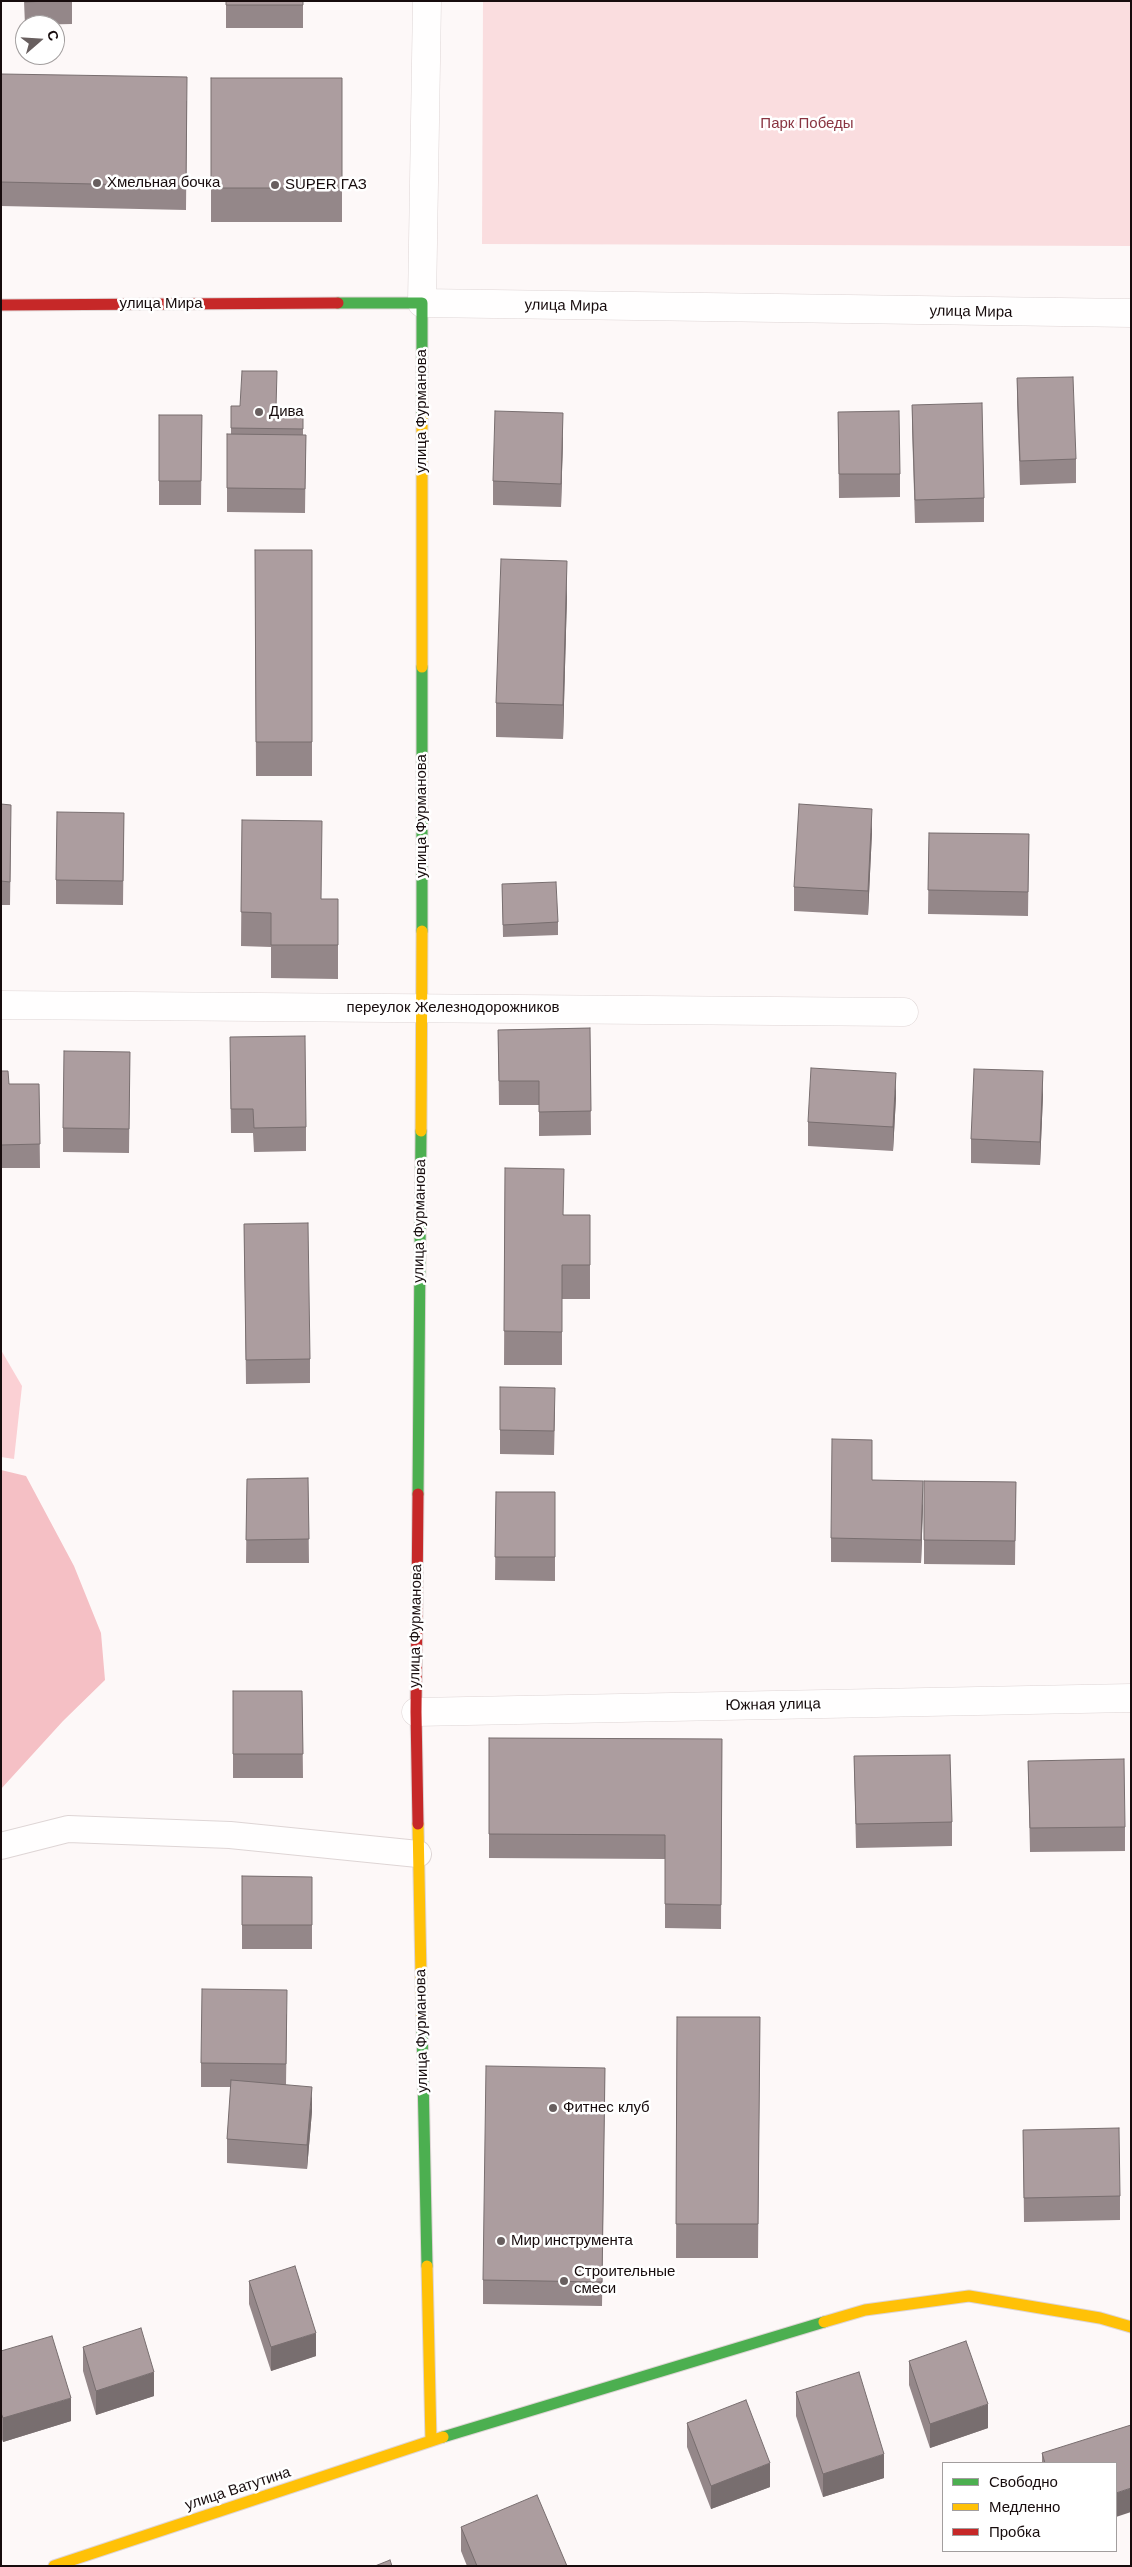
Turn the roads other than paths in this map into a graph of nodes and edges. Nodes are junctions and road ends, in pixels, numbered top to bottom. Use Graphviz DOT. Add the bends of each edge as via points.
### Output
graph roads {
  1 [pos="428,1"];
  2 [pos="422,303"];
  3 [pos="1,305"];
  4 [pos="1131,313"];
  5 [pos="1,1005"];
  6 [pos="422,1007"];
  7 [pos="904,1012"];
  8 [pos="1131,1698"];
  9 [pos="416,1712"];
  10 [pos="1,1846"];
  11 [pos="418,1854"];
  12 [pos="1131,2327"];
  13 [pos="431,2441"];
  14 [pos="54,2566"];
  1 -- 2 [label="street, улица Фурманова"];
  2 -- 3 [label="main road, улица Мира"];
  2 -- 4 [label="street, улица Мира"];
  2 -- 6 [label="main road, улица Фурманова"];
  5 -- 6 [label="street, переулок Железнодорожников"];
  6 -- 7 [label="street, переулок Железнодорожников"];
  6 -- 9 [label="main road, улица Фурманова"];
  8 -- 9 [label="street, Южная улица"];
  9 -- 11 [label="main road, улица Фурманова"];
  10 -- 11 [label="lane" via="68,1829 230,1835"];
  11 -- 13 [label="main road, улица Фурманова"];
  12 -- 13 [label="main road, улица Ватутина" via="1100,2318 969,2296 865,2310"];
  13 -- 14 [label="main road, улица Ватутина"];
}
